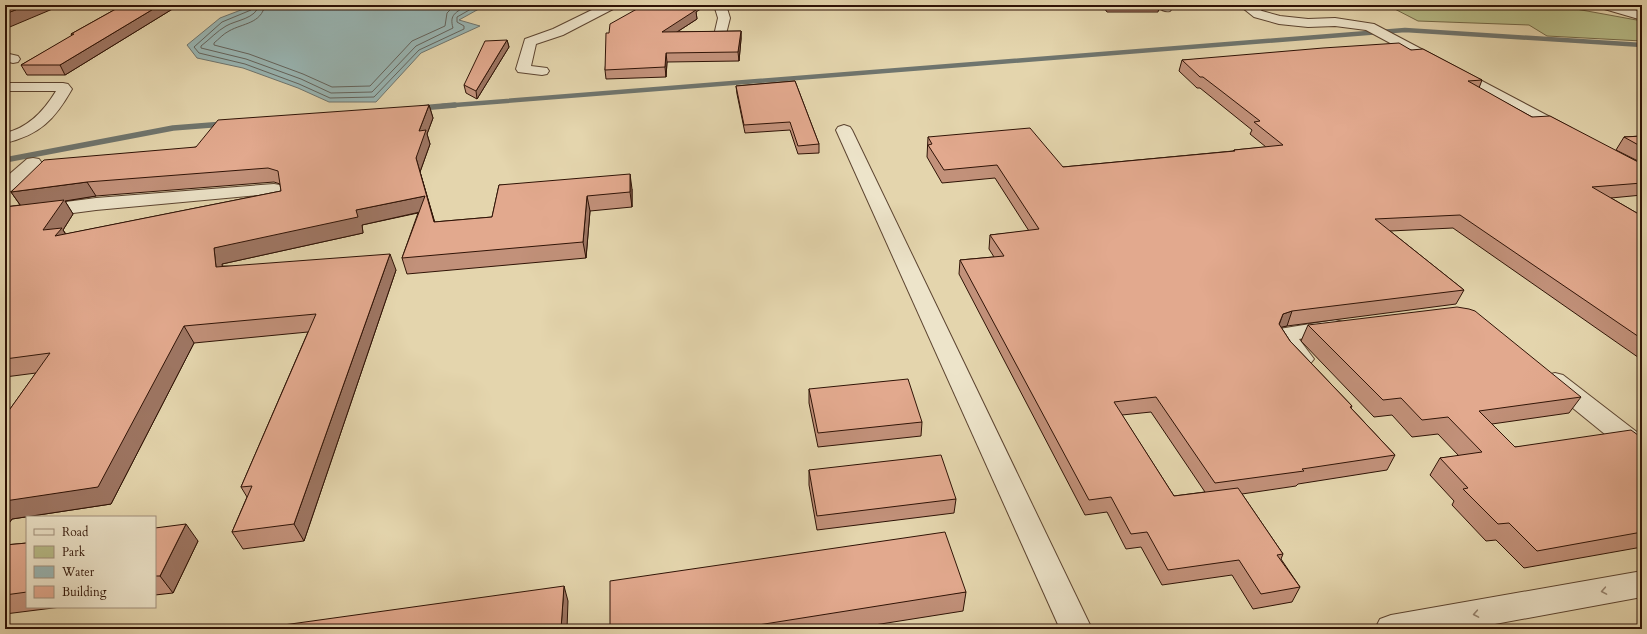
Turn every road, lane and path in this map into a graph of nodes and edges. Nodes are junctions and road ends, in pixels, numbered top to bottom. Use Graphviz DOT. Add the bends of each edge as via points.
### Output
graph roads {
  1 [pos="611,5"];
  2 [pos="720,5"];
  3 [pos="1245,5"];
  4 [pos="1606,5"];
  5 [pos="1622,5"];
  6 [pos="1642,11"];
  7 [pos="1642,16"];
  8 [pos="721,31"];
  9 [pos="542,71"];
  10 [pos="5,87"];
  11 [pos="844,130"];
  12 [pos="5,138"];
  13 [pos="1580,139"];
  14 [pos="33,163"];
  15 [pos="5,187"];
  16 [pos="274,189"];
  17 [pos="5,216"];
  18 [pos="1353,325"];
  19 [pos="1538,367"];
  20 [pos="1315,372"];
  21 [pos="1642,450"];
  22 [pos="1642,584"];
  23 [pos="1076,629"];
  24 [pos="1391,629"];
  1 -- 9 [label="street" via="558,32 530,42 523,69"];
  2 -- 8 [label="street" via="724,18"];
  3 -- 13 [label="street" via="1258,14 1279,20 1335,22 1369,27"];
  4 -- 7 [label="street"];
  5 -- 6 [label="street"];
  10 -- 12 [label="street" via="63,87 65,90 52,110 33,128 16,137"];
  11 -- 23 [label="street"];
  14 -- 15 [label="street"];
  16 -- 17 [label="street" via="96,204"];
  18 -- 20 [label="street" via="1287,334 1286,339 1293,349"];
  19 -- 21 [label="street"];
  22 -- 24 [label="street, one-way"];
}
